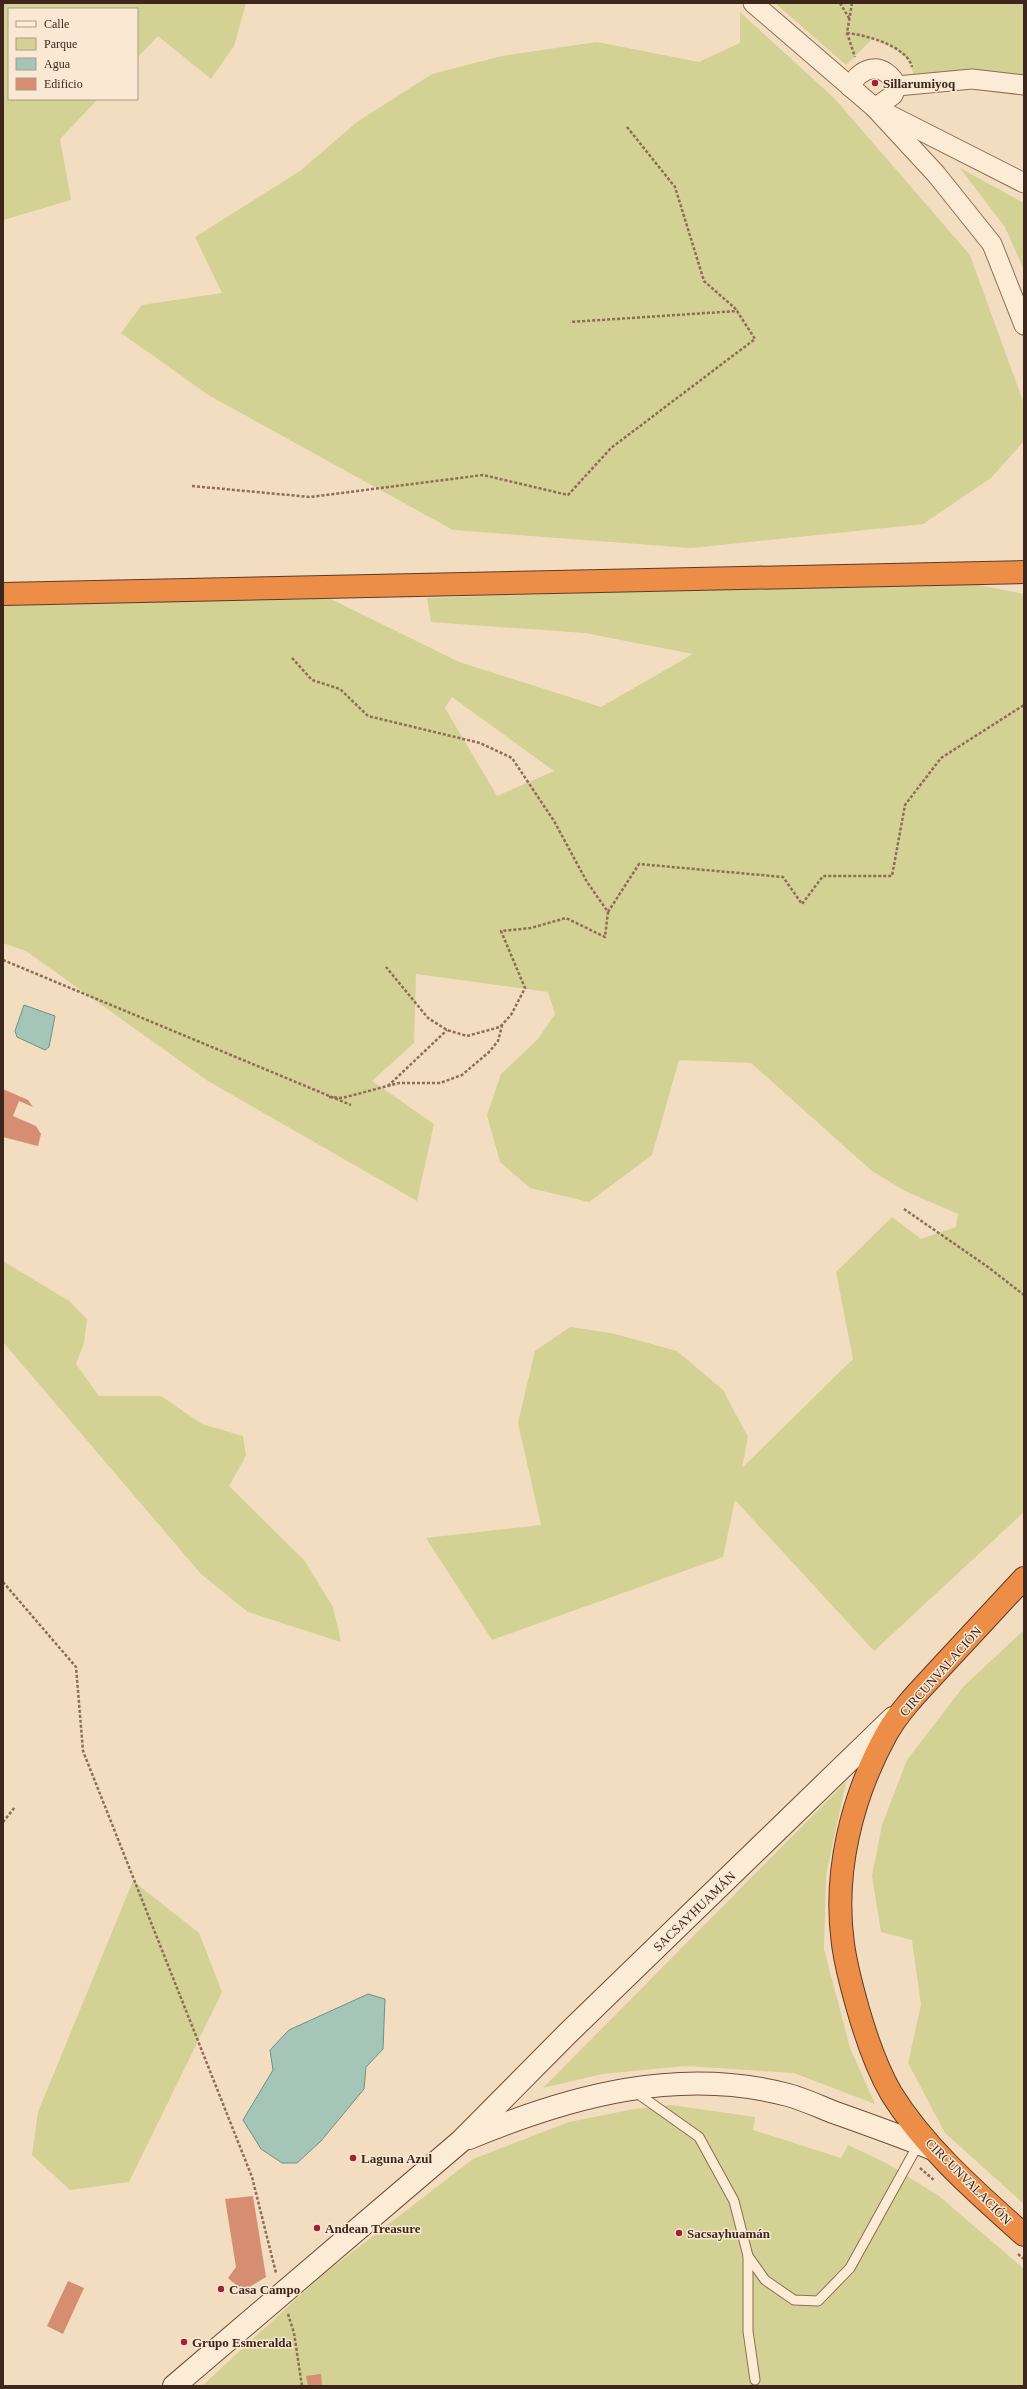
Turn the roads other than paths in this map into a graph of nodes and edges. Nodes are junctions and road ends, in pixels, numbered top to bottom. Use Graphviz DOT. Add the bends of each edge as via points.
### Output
graph roads {
  1 [pos="753,3"];
  2 [pos="855,80"];
  3 [pos="1024,85"];
  4 [pos="897,86"];
  5 [pos="875,108"];
  6 [pos="1024,183"];
  7 [pos="1024,325"];
  8 [pos="1024,572"];
  9 [pos="3,594"];
  10 [pos="1024,1578"];
  11 [pos="908,1704"];
  12 [pos="631,2089"];
  13 [pos="461,2141"];
  14 [pos="926,2146"];
  15 [pos="1024,2235"];
  16 [pos="748,2256"];
  17 [pos="755,2380"];
  18 [pos="174,2386"];
  1 -- 2 [label="street"];
  2 -- 4 [label="street" via="876,68 892,77"];
  2 -- 5 [label="street"];
  3 -- 4 [label="street" via="972,79"];
  4 -- 5 [label="street" via="893,96"];
  5 -- 6 [label="street"];
  5 -- 7 [label="street" via="936,174 992,244"];
  8 -- 9 [label="highway"];
  10 -- 11 [label="highway, CIRCUNVALACIÓN"];
  11 -- 13 [label="street, SACSAYHUAMÁN" via="567,2034"];
  11 -- 14 [label="highway, CIRCUNVALACIÓN" via="883,1742 862,1787 852,1818 845,1852 842,1924 850,1979 875,2058 891,2093"];
  12 -- 13 [label="street" via="611,2091 524,2115"];
  12 -- 14 [label="street" via="674,2083 737,2086 788,2095"];
  12 -- 16 [label="lane" via="699,2137 734,2201"];
  13 -- 18 [label="street, SACSAYHUAMÁN"];
  14 -- 15 [label="highway, CIRCUNVALACIÓN"];
  14 -- 16 [label="lane" via="850,2268 818,2301 794,2300 764,2280"];
  16 -- 17 [label="lane" via="748,2331"];
}
